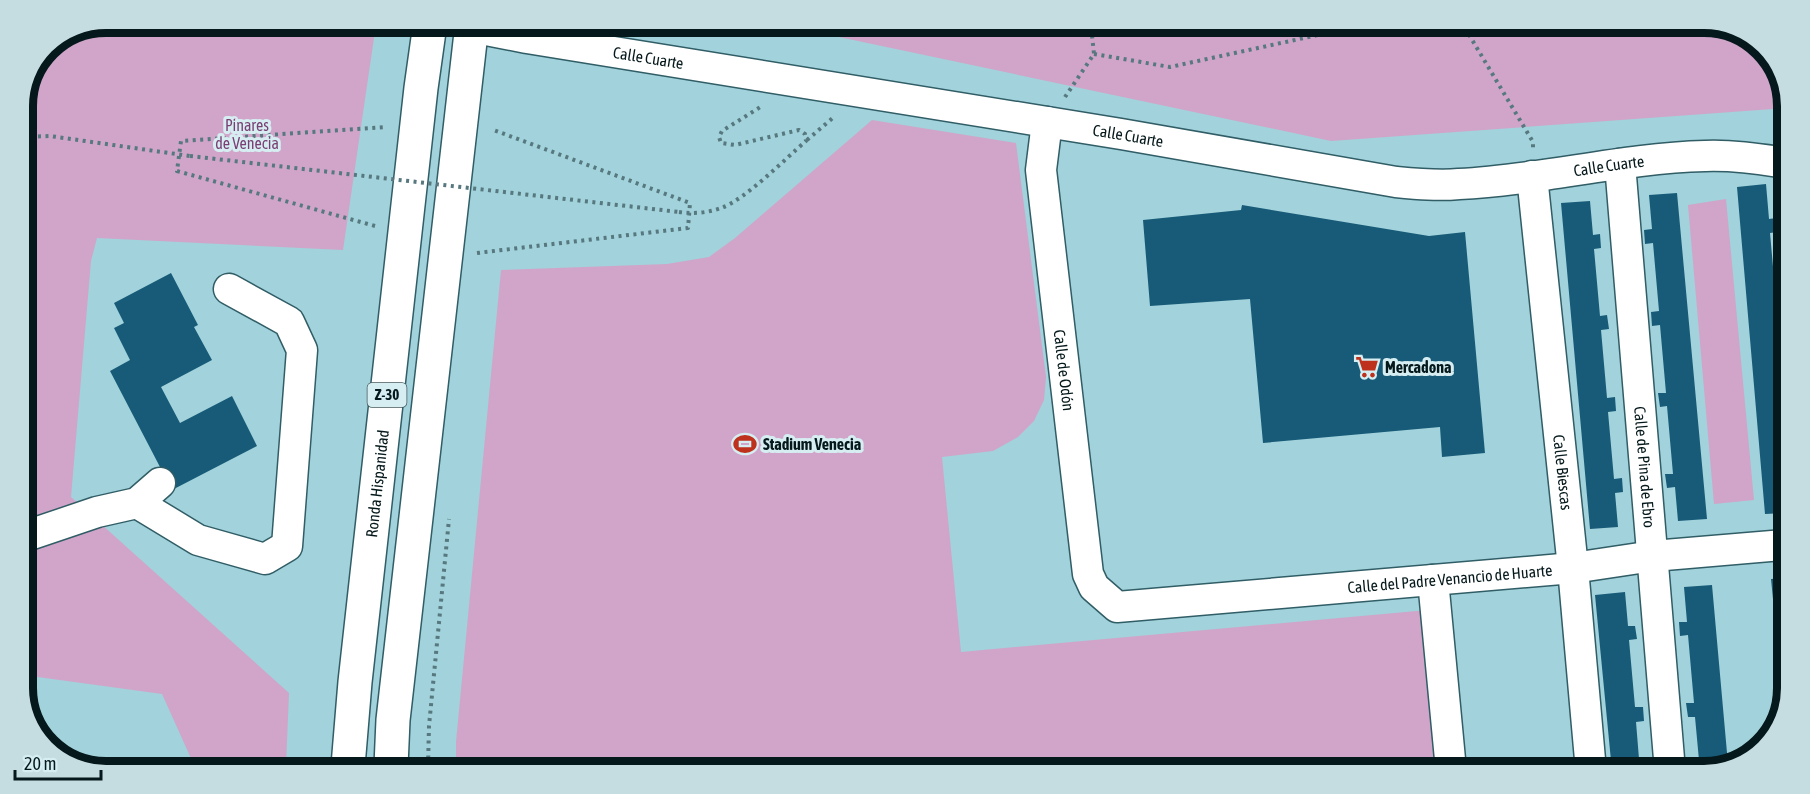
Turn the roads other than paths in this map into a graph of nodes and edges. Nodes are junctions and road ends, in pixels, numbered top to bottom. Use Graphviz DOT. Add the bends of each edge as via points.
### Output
graph roads {
  1 [pos="418,33"];
  2 [pos="470,33"];
  3 [pos="507,33"];
  4 [pos="1047,122"];
  5 [pos="1777,161"];
  6 [pos="1620,164"];
  7 [pos="1532,176"];
  8 [pos="229,289"];
  9 [pos="160,483"];
  10 [pos="137,503"];
  11 [pos="33,534"];
  12 [pos="1777,546"];
  13 [pos="1653,556"];
  14 [pos="1573,568"];
  15 [pos="1433,580"];
  16 [pos="1117,607"];
  17 [pos="348,761"];
  18 [pos="391,761"];
  19 [pos="1450,761"];
  20 [pos="1590,761"];
  21 [pos="1669,761"];
  1 -- 17 [label="highway, Ronda Hispanidad / Z-30" via="405,234"];
  2 -- 18 [label="highway, Z-30"];
  3 -- 4 [label="street, Calle Cuarte"];
  4 -- 7 [label="street, Calle Cuarte" via="1396,182 1460,184"];
  4 -- 16 [label="street, Calle de Odón" via="1041,170 1088,574 1094,587"];
  5 -- 6 [label="street, Calle Cuarte" via="1704,156"];
  6 -- 7 [label="street, Calle Cuarte"];
  6 -- 13 [label="street, Calle de Pina de Ebro"];
  7 -- 14 [label="street, Calle Biescas"];
  8 -- 10 [label="street" via="289,322 302,350 287,546 265,559 198,540"];
  9 -- 10 [label="street"];
  10 -- 11 [label="street"];
  12 -- 13 [label="street, Calle del Padre Venancio de Huarte"];
  13 -- 14 [label="street, Calle del Padre Venancio de Huarte"];
  13 -- 21 [label="street, Calle de Pina de Ebro"];
  14 -- 15 [label="street, Calle del Padre Venancio de Huarte"];
  14 -- 20 [label="street, Calle Biescas"];
  15 -- 16 [label="street, Calle del Padre Venancio de Huarte"];
  15 -- 19 [label="street"];
}
